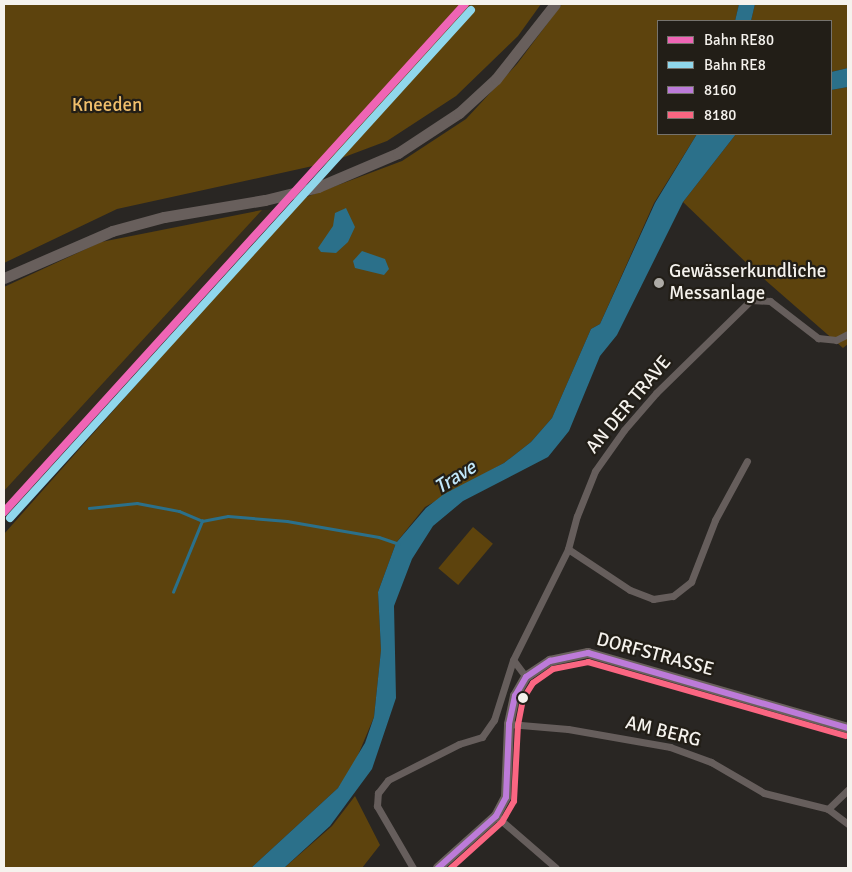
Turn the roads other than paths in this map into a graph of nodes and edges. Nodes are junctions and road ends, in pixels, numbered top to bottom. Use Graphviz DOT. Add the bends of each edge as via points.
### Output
graph roads {
  1 [pos="555,4"];
  2 [pos="4,278"];
  3 [pos="848,334"];
  4 [pos="747,461"];
  5 [pos="568,549"];
  6 [pos="513,660"];
  7 [pos="526,677"];
  8 [pos="509,724"];
  9 [pos="848,728"];
  10 [pos="848,790"];
  11 [pos="828,809"];
  12 [pos="496,816"];
  13 [pos="848,824"];
  14 [pos="413,868"];
  15 [pos="438,868"];
  16 [pos="556,868"];
  1 -- 2 [label="main road" via="496,79 459,112 398,153 359,172 311,189 164,217 112,231 64,249"];
  3 -- 5 [label="street, AN DER TRAVE" via="836,340 818,338 770,301 751,300 707,340 624,430 595,471"];
  4 -- 5 [label="street" via="715,520 691,582 673,596 653,599 630,590"];
  5 -- 6 [label="street, AN DER TRAVE"];
  6 -- 7 [label="street"];
  6 -- 14 [label="street, AN DER TRAVE" via="494,720 482,737 459,744 388,780 378,793 377,806"];
  7 -- 8 [label="main road, DORFSTRASSE" via="515,696"];
  7 -- 9 [label="main road, DORFSTRASSE" via="550,661 588,653"];
  8 -- 11 [label="street, AM BERG" via="568,729 670,747 711,762 764,793"];
  8 -- 12 [label="main road, DORFSTRASSE" via="506,797"];
  10 -- 11 [label="street"];
  11 -- 13 [label="street, AM BERG"];
  12 -- 15 [label="main road, DORFSTRASSE"];
  12 -- 16 [label="street"];
}
